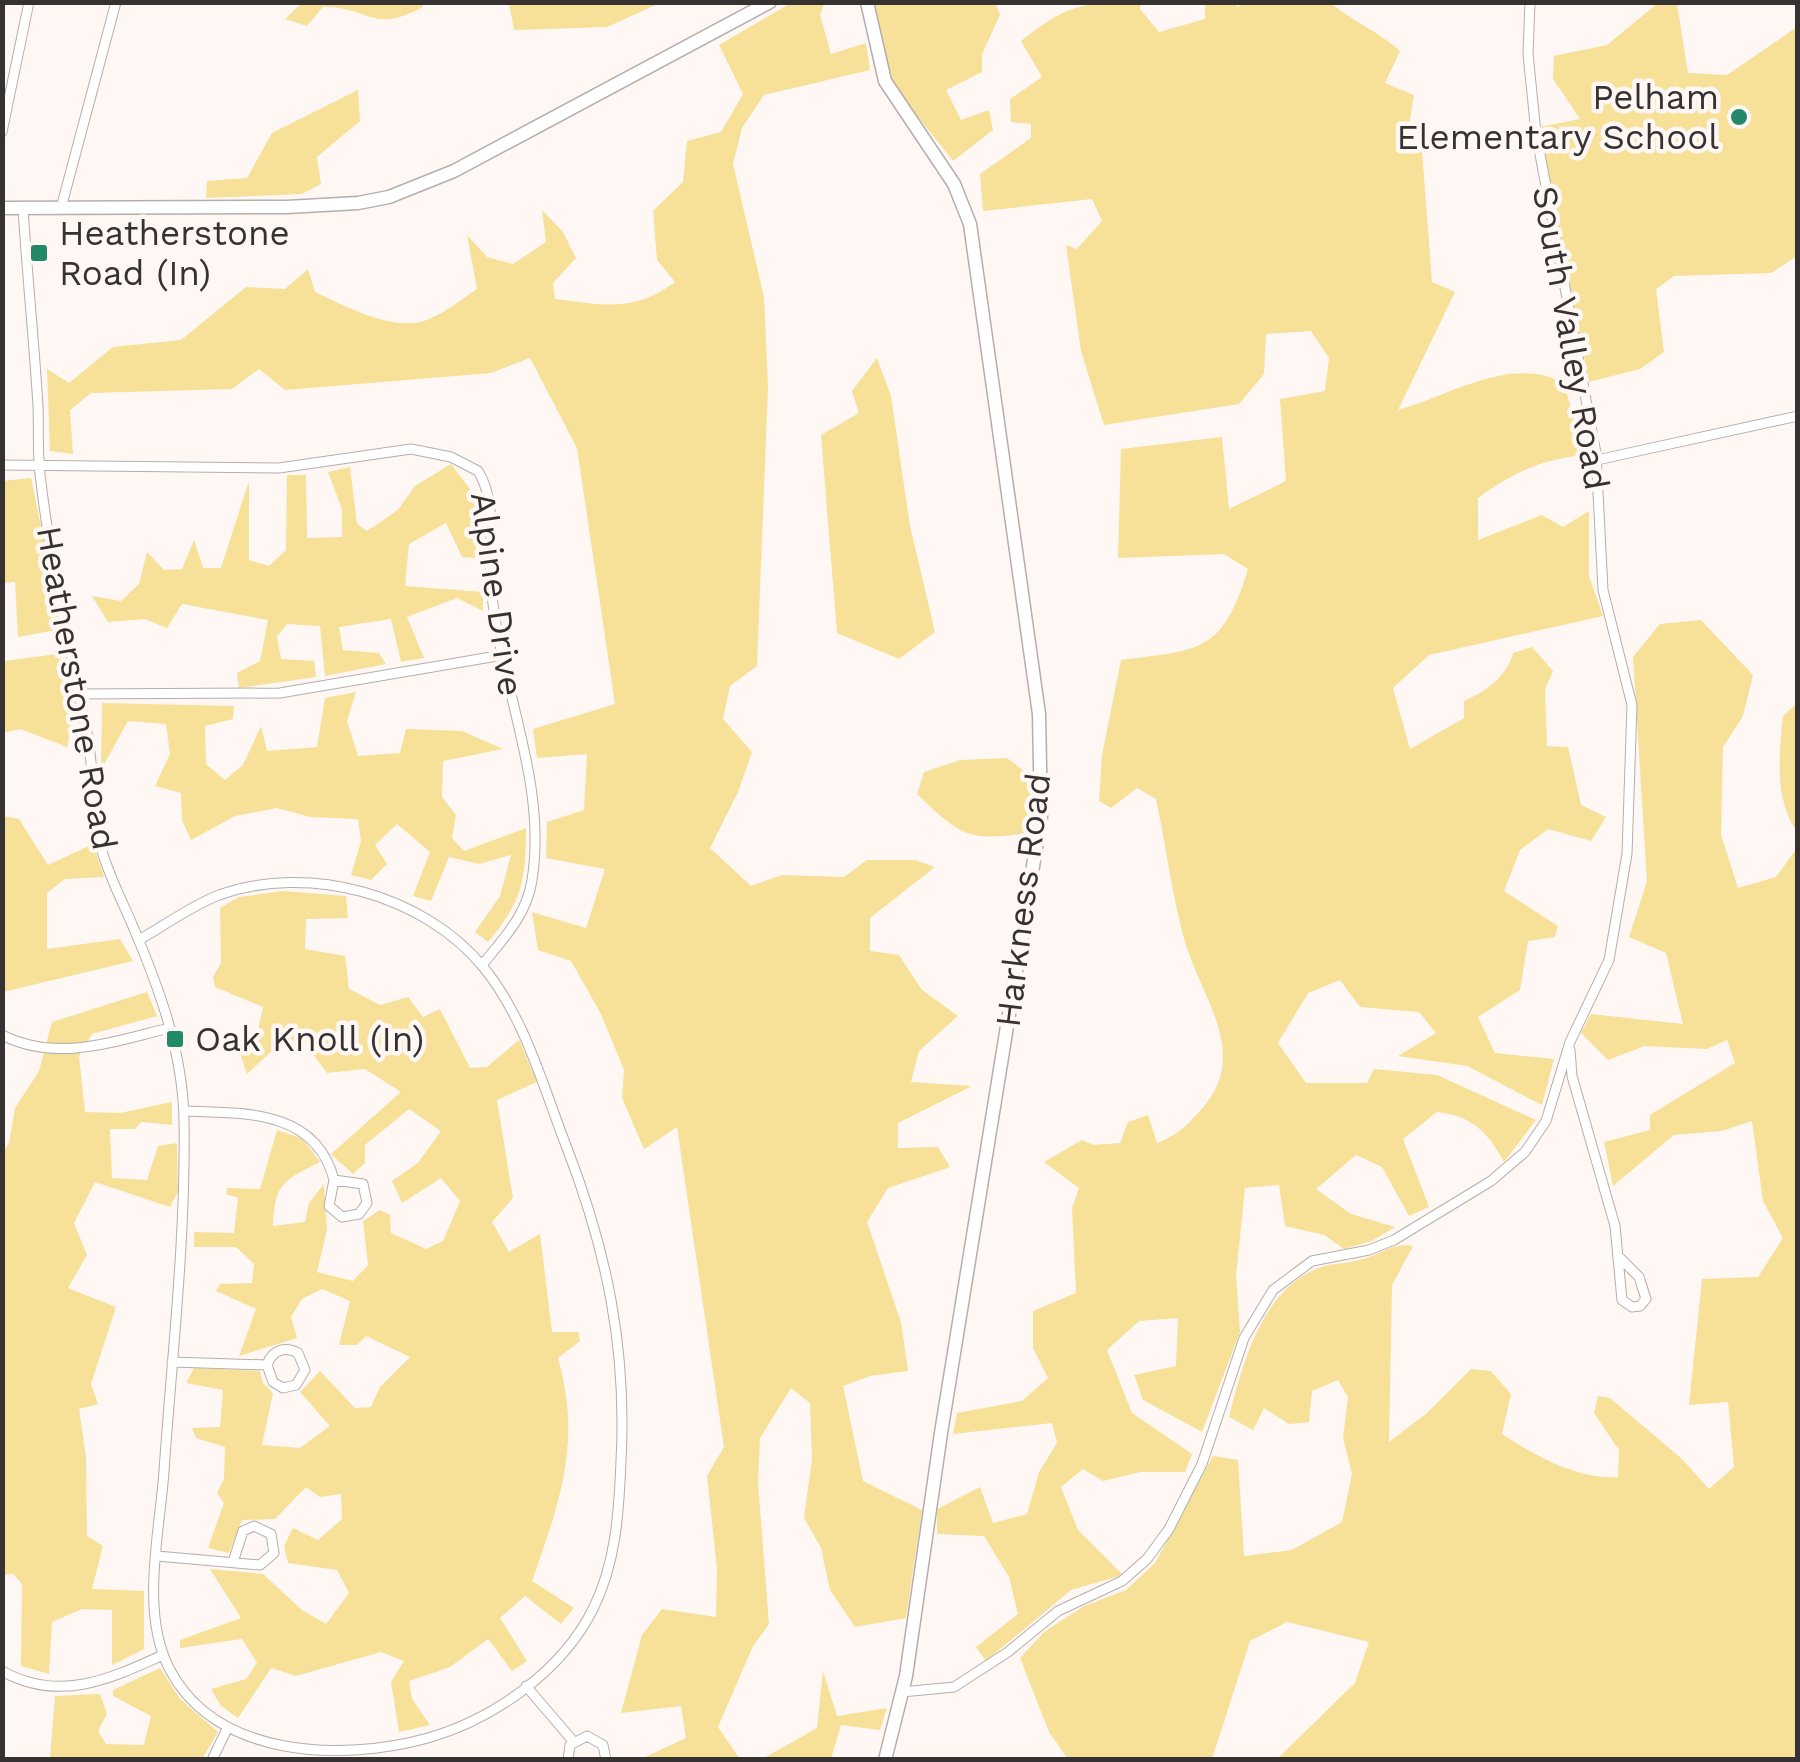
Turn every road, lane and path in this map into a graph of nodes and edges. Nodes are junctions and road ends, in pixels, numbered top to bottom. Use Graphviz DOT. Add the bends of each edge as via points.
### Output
graph roads {
  1 [pos="29,2"];
  2 [pos="116,2"];
  3 [pos="770,2"];
  4 [pos="867,2"];
  5 [pos="1530,2"];
  6 [pos="2,132"];
  7 [pos="2,208"];
  8 [pos="23,208"];
  9 [pos="60,208"];
  10 [pos="1798,416"];
  11 [pos="1596,460"];
  12 [pos="2,465"];
  13 [pos="39,466"];
  14 [pos="502,655"];
  15 [pos="78,694"];
  16 [pos="139,940"];
  17 [pos="482,965"];
  18 [pos="170,1028"];
  19 [pos="2,1035"];
  20 [pos="1570,1042"];
  21 [pos="184,1110"];
  22 [pos="334,1180"];
  23 [pos="1620,1258"];
  24 [pos="172,1362"];
  25 [pos="267,1365"];
  26 [pos="157,1556"];
  27 [pos="233,1562"];
  28 [pos="163,1655"];
  29 [pos="2,1672"];
  30 [pos="526,1686"];
  31 [pos="902,1692"];
  32 [pos="226,1730"];
  33 [pos="574,1741"];
  34 [pos="212,1760"];
  35 [pos="568,1760"];
  36 [pos="606,1760"];
  37 [pos="886,1760"];
  1 -- 6 [label="street"];
  2 -- 9 [label="street"];
  3 -- 9 [label="main road" via="428,183 358,204"];
  4 -- 31 [label="main road, Harkness Road" via="885,81 954,184 970,224 1024,589 1042,767 1039,836"];
  5 -- 11 [label="street, South Valley Road" via="1536,132"];
  7 -- 8 [label="main road"];
  8 -- 9 [label="main road"];
  8 -- 13 [label="street, Heatherstone Road"];
  10 -- 11 [label="street"];
  11 -- 20 [label="street, South Valley Road" via="1601,573 1630,687 1632,768 1616,933"];
  12 -- 13 [label="street, Alpine Drive"];
  13 -- 14 [label="street, Alpine Drive" via="280,468 411,449 458,460 478,471 486,487"];
  13 -- 15 [label="street, Heatherstone Road"];
  14 -- 15 [label="street" via="296,692"];
  14 -- 17 [label="street, Alpine Drive" via="531,788 533,874 517,921"];
  15 -- 16 [label="street, Heatherstone Road" via="101,847"];
  16 -- 17 [label="street" via="227,893 317,885 397,903"];
  16 -- 18 [label="street, Heatherstone Road"];
  17 -- 30 [label="street" via="528,1043 588,1203 612,1290 623,1372 620,1502 607,1572 573,1641"];
  18 -- 19 [label="street" via="60,1050"];
  18 -- 21 [label="street, Heatherstone Road"];
  20 -- 23 [label="street" via="1572,1076"];
  20 -- 31 [label="street, South Valley Road" via="1546,1121 1510,1166 1386,1244 1312,1261 1273,1290 1244,1338 1202,1464 1169,1529 1141,1566 1058,1612 954,1687"];
  21 -- 22 [label="street" via="285,1122 318,1145"];
  21 -- 24 [label="street, Heatherstone Road"];
  22 -- 22 [label="street" via="363,1184 367,1202 359,1214 342,1217 329,1206"];
  23 -- 23 [label="street" via="1643,1285 1640,1306 1622,1300"];
  24 -- 25 [label="street"];
  24 -- 26 [label="street, Heatherstone Road"];
  25 -- 25 [label="street" via="286,1349 298,1353 306,1370 296,1386 284,1388 272,1382"];
  26 -- 27 [label="street"];
  26 -- 28 [label="street, Heatherstone Road"];
  27 -- 27 [label="street" via="266,1563 274,1553 272,1534 254,1526 242,1531"];
  28 -- 29 [label="street" via="77,1687 46,1687"];
  28 -- 32 [label="street, Heatherstone Road" via="175,1679"];
  30 -- 32 [label="street" via="457,1728 406,1743 326,1748 266,1743"];
  30 -- 33 [label="street"];
  31 -- 37 [label="main road, Harkness Road"];
  32 -- 34 [label="street"];
  33 -- 35 [label="street"];
  33 -- 36 [label="street" via="599,1740"];
}
